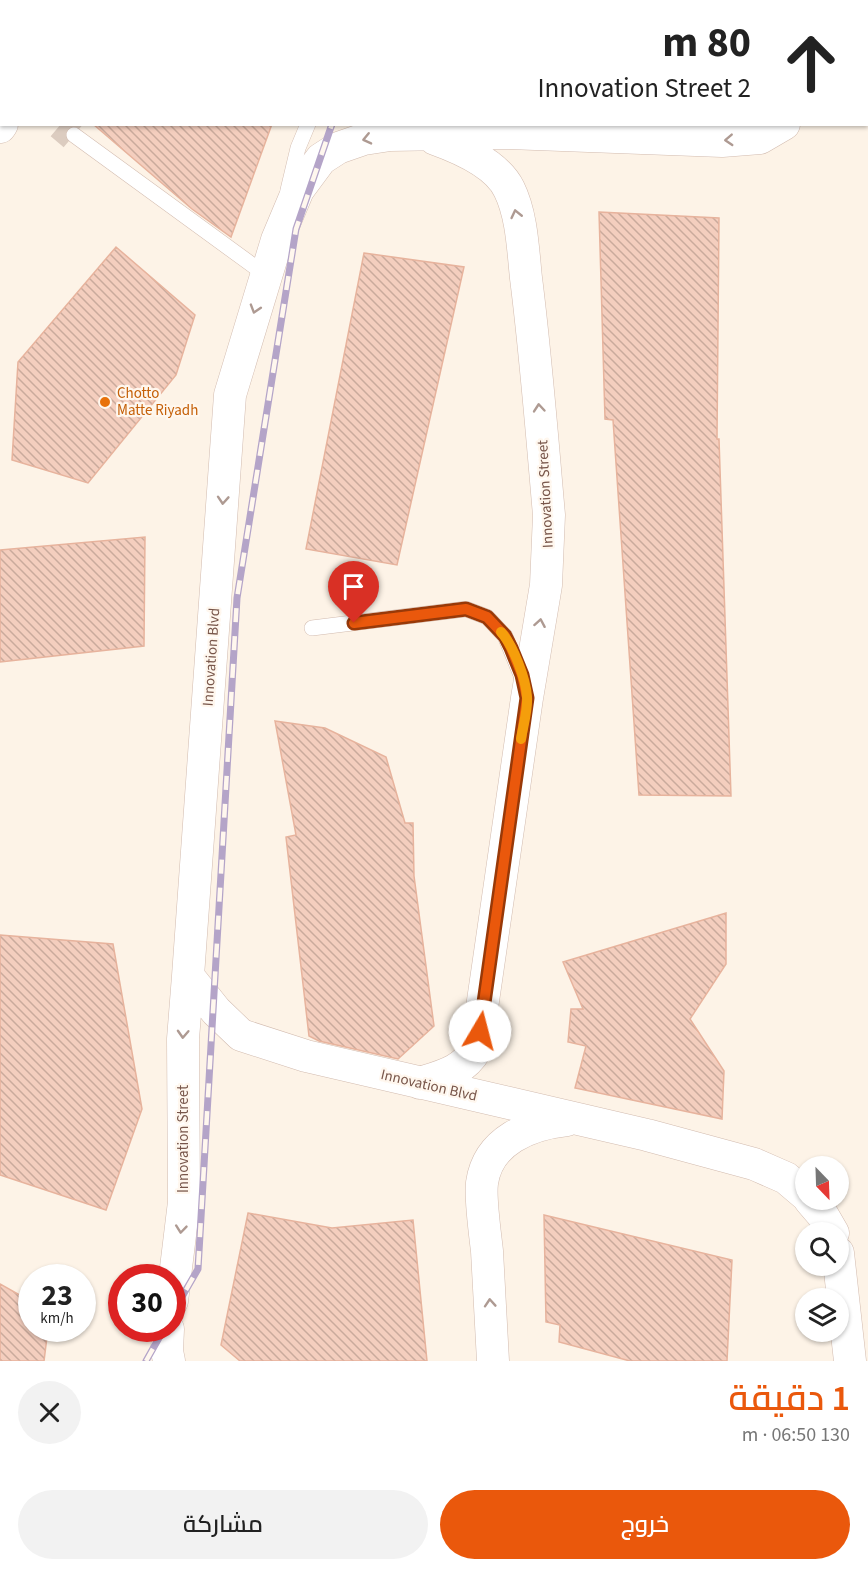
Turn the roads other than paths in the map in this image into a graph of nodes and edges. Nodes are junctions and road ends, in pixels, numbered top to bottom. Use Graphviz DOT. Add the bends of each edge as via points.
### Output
graph roads {
  1 [pos="307,126"];
  2 [pos="464,126"];
  3 [pos="780,126"];
  4 [pos="505,133"];
  5 [pos="74,135"];
  6 [pos="422,135"];
  7 [pos="277,240"];
  8 [pos="266,275"];
  9 [pos="312,628"];
  10 [pos="527,698"];
  11 [pos="188,976"];
  12 [pos="420,1083"];
  13 [pos="578,1119"];
  14 [pos="795,1186"];
  15 [pos="176,1264"];
  16 [pos="841,1276"];
  17 [pos="167,1342"];
  18 [pos="169,1361"];
  19 [pos="494,1361"];
  20 [pos="850,1361"];
  1 -- 7 [label="lane" via="298,148"];
  2 -- 4 [label="lane"];
  3 -- 4 [label="street, Innovation Blvd, one-way" via="759,138 722,141"];
  4 -- 6 [label="street, Innovation Blvd"];
  5 -- 8 [label="lane"];
  6 -- 7 [label="street, Innovation Blvd, one-way" via="364,139 321,159 298,190"];
  10 -- 6 [label="street, Innovation Street, one-way" via="546,585 549,515 521,238 509,189 501,177 461,148"];
  7 -- 8 [label="street, Innovation Blvd"];
  8 -- 11 [label="street, Innovation Blvd, one-way" via="230,395"];
  9 -- 10 [label="lane" via="466,609 487,617 505,636"];
  10 -- 12 [label="street, Innovation Street" via="476,1049 461,1067"];
  11 -- 12 [label="street, Innovation Blvd" via="241,1035 306,1056"];
  11 -- 15 [label="street, Innovation Street, one-way" via="183,1039 184,1202"];
  12 -- 13 [label="street, Innovation Blvd"];
  13 -- 14 [label="street, Innovation Blvd" via="754,1164"];
  19 -- 13 [label="street, one-way" via="482,1183 487,1168 504,1142 516,1133 534,1125"];
  16 -- 20 [label="street"];
  17 -- 18 [label="street"];
}
